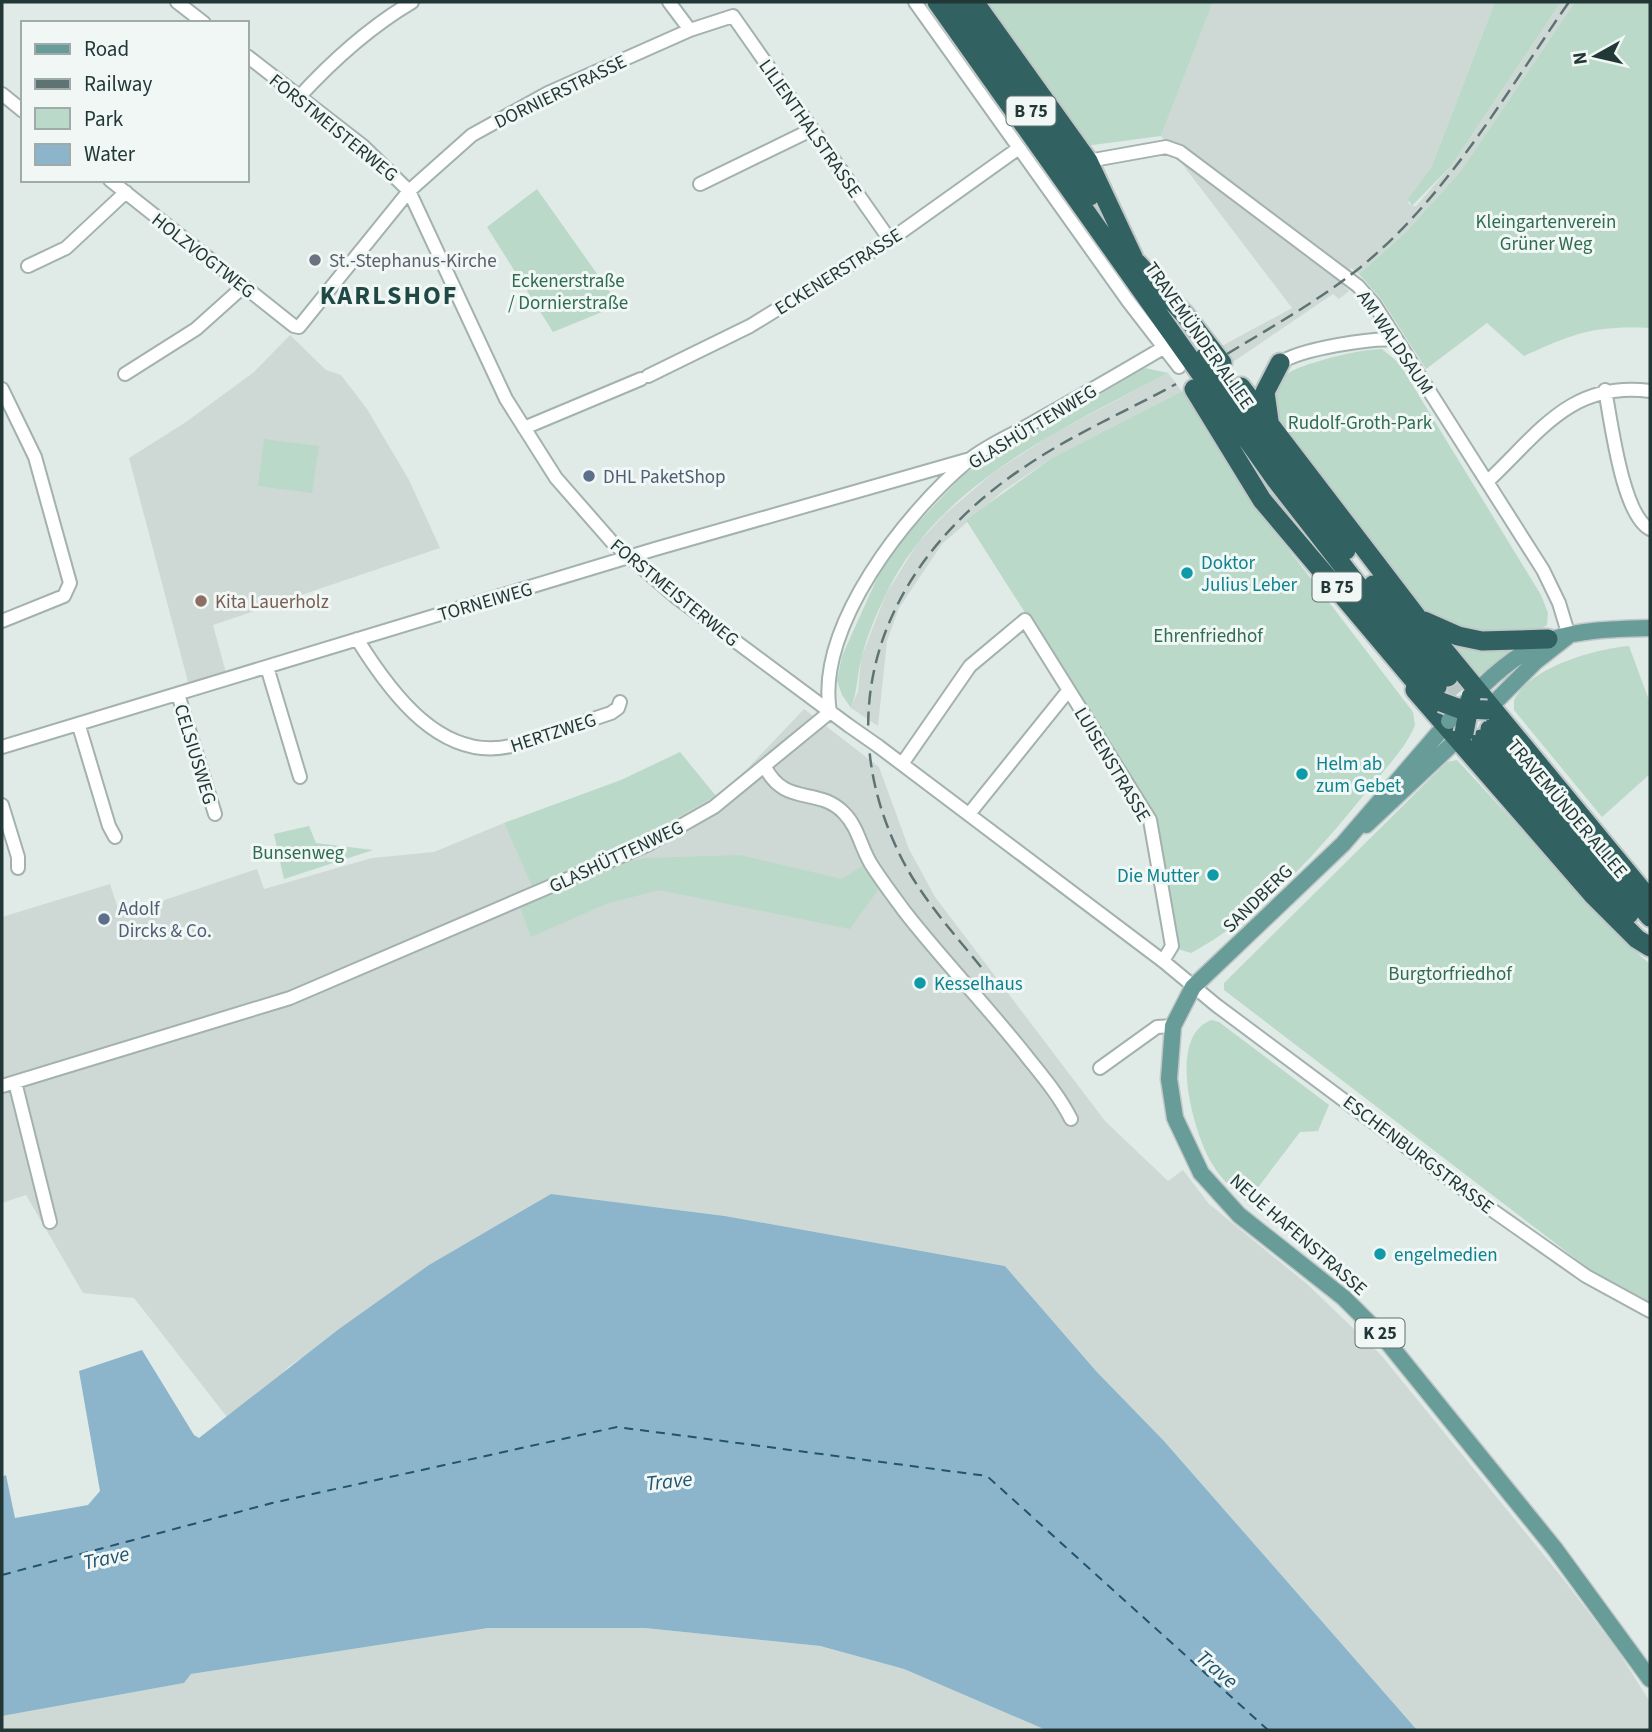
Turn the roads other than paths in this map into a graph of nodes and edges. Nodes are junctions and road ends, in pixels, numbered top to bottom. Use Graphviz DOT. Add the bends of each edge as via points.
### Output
graph roads {
  1 [pos="177,2"];
  2 [pos="412,2"];
  3 [pos="669,2"];
  4 [pos="915,2"];
  5 [pos="936,2"];
  6 [pos="953,2"];
  7 [pos="968,2"];
  8 [pos="733,16"];
  9 [pos="201,21"];
  10 [pos="691,30"];
  11 [pos="248,57"];
  12 [pos="2,94"];
  13 [pos="299,97"];
  14 [pos="21,109"];
  15 [pos="811,130"];
  16 [pos="1019,148"];
  17 [pos="1088,161"];
  18 [pos="113,182"];
  19 [pos="700,184"];
  20 [pos="409,191"];
  21 [pos="126,192"];
  22 [pos="890,240"];
  23 [pos="1135,260"];
  24 [pos="28,266"];
  25 [pos="244,286"];
  26 [pos="299,327"];
  27 [pos="1397,340"];
  28 [pos="1163,348"];
  29 [pos="1280,363"];
  30 [pos="1179,367"];
  31 [pos="125,374"];
  32 [pos="2,389"];
  33 [pos="1605,390"];
  34 [pos="1650,391"];
  35 [pos="1218,401"];
  36 [pos="524,428"];
  37 [pos="1272,429"];
  38 [pos="970,459"];
  39 [pos="1488,481"];
  40 [pos="1283,525"];
  41 [pos="1648,528"];
  42 [pos="628,557"];
  43 [pos="1417,617"];
  44 [pos="2,621"];
  45 [pos="1650,628"];
  46 [pos="1569,636"];
  47 [pos="358,639"];
  48 [pos="1548,639"];
  49 [pos="267,667"];
  50 [pos="1068,691"];
  51 [pos="178,694"];
  52 [pos="620,702"];
  53 [pos="1467,711"];
  54 [pos="830,712"];
  55 [pos="79,726"];
  56 [pos="2,747"];
  57 [pos="902,764"];
  58 [pos="765,767"];
  59 [pos="300,777"];
  60 [pos="2,805"];
  61 [pos="215,814"];
  62 [pos="969,814"];
  63 [pos="115,837"];
  64 [pos="18,868"];
  65 [pos="1650,900"];
  66 [pos="1650,918"];
  67 [pos="1650,936"];
  68 [pos="1650,947"];
  69 [pos="1163,961"];
  70 [pos="1193,986"];
  71 [pos="1172,1026"];
  72 [pos="1101,1068"];
  73 [pos="15,1082"];
  74 [pos="2,1086"];
  75 [pos="1071,1119"];
  76 [pos="50,1222"];
  77 [pos="1650,1311"];
  78 [pos="1650,1679"];
  1 -- 9 [label="street"];
  2 -- 13 [label="street" via="331,61"];
  3 -- 10 [label="street"];
  4 -- 16 [label="street, TRAVEMÜNDER ALLEE"];
  5 -- 35 [label="highway, TRAVEMÜNDER ALLEE / B 75"];
  6 -- 23 [label="highway, TRAVEMÜNDER ALLEE / B 75"];
  7 -- 17 [label="highway" via="981,10"];
  8 -- 10 [label="street, DORNIERSTRASSE"];
  8 -- 15 [label="street, LILIENTHALSTRASSE"];
  10 -- 20 [label="street, DORNIERSTRASSE" via="548,93 472,135"];
  11 -- 13 [label="street, FORSTMEISTERWEG"];
  12 -- 14 [label="street"];
  13 -- 20 [label="street, FORSTMEISTERWEG" via="363,146"];
  15 -- 19 [label="street"];
  15 -- 22 [label="street, LILIENTHALSTRASSE"];
  16 -- 22 [label="street, ECKENERSTRASSE"];
  16 -- 28 [label="street, TRAVEMÜNDER ALLEE"];
  17 -- 23 [label="highway"];
  17 -- 27 [label="street, AM WALDSAUM" via="1166,147 1180,152 1358,286"];
  18 -- 21 [label="street, HOLZVOGTWEG"];
  20 -- 26 [label="street, DORNIERSTRASSE"];
  20 -- 36 [label="street, FORSTMEISTERWEG"];
  21 -- 24 [label="street" via="66,248"];
  21 -- 25 [label="street, HOLZVOGTWEG"];
  22 -- 36 [label="street, ECKENERSTRASSE" via="750,326"];
  23 -- 37 [label="highway, B 75" via="1185,315"];
  23 -- 53 [label="highway, TRAVEMÜNDER ALLEE" via="1296,485"];
  25 -- 26 [label="street, HOLZVOGTWEG"];
  25 -- 31 [label="street" via="196,329"];
  27 -- 29 [label="street" via="1360,341"];
  27 -- 39 [label="street, AM WALDSAUM"];
  28 -- 30 [label="street, TRAVEMÜNDER ALLEE"];
  28 -- 38 [label="street, GLASHÜTTENWEG"];
  29 -- 37 [label="highway" via="1265,392"];
  30 -- 40 [label="highway" via="1244,473"];
  32 -- 44 [label="street" via="35,457 70,583 64,596"];
  33 -- 34 [label="street"];
  33 -- 39 [label="street" via="1569,406"];
  33 -- 41 [label="street" via="1626,487"];
  35 -- 40 [label="highway, B 75"];
  35 -- 53 [label="highway, TRAVEMÜNDER ALLEE"];
  36 -- 42 [label="street, FORSTMEISTERWEG" via="564,488"];
  37 -- 43 [label="highway, B 75"];
  38 -- 42 [label="street, TORNEIWEG"];
  38 -- 54 [label="street, GLASHÜTTENWEG" via="909,520 877,560 843,628 826,688"];
  39 -- 46 [label="street, AM WALDSAUM" via="1543,570"];
  40 -- 53 [label="highway, B 75" via="1419,686"];
  42 -- 47 [label="street, TORNEIWEG"];
  42 -- 54 [label="street, FORSTMEISTERWEG"];
  43 -- 48 [label="highway, B 75" via="1482,641"];
  43 -- 53 [label="highway"];
  45 -- 46 [label="main road, B 75"];
  46 -- 48 [label="main road, B 75"];
  46 -- 53 [label="main road, B 75"];
  47 -- 49 [label="street, TORNEIWEG"];
  47 -- 52 [label="street, HERTZWEG" via="408,708 434,729 472,747 514,745 611,713"];
  48 -- 53 [label="main road" via="1515,658"];
  49 -- 51 [label="street, TORNEIWEG"];
  49 -- 59 [label="street"];
  50 -- 57 [label="street, LUISENSTRASSE" via="1025,620 970,666"];
  50 -- 62 [label="street, LUISENSTRASSE"];
  50 -- 69 [label="street, LUISENSTRASSE" via="1150,820 1171,946"];
  51 -- 55 [label="street, TORNEIWEG"];
  51 -- 61 [label="street, CELSIUSWEG"];
  53 -- 65 [label="highway"];
  53 -- 66 [label="highway, TRAVEMÜNDER ALLEE"];
  53 -- 67 [label="highway, TRAVEMÜNDER ALLEE" via="1611,894"];
  53 -- 68 [label="highway" via="1592,895"];
  53 -- 70 [label="main road, SANDBERG / K 25" via="1376,802 1348,838"];
  54 -- 57 [label="street, bridge"];
  54 -- 58 [label="street, GLASHÜTTENWEG"];
  55 -- 56 [label="street, TORNEIWEG"];
  55 -- 63 [label="street"];
  57 -- 62 [label="street"];
  58 -- 73 [label="street, GLASHÜTTENWEG" via="714,807 647,845 319,986 254,1011"];
  58 -- 75 [label="street" via="776,785 824,801 847,816 870,863 906,913 1001,1023"];
  60 -- 64 [label="street"];
  62 -- 69 [label="street"];
  69 -- 70 [label="street"];
  70 -- 71 [label="main road, NEUE HAFENSTRASSE / K 25"];
  70 -- 77 [label="street, ESCHENBURGSTRASSE" via="1586,1276"];
  71 -- 72 [label="street" via="1157,1027"];
  71 -- 78 [label="main road, NEUE HAFENSTRASSE / K 25" via="1172,1104 1186,1147 1201,1173 1239,1215 1345,1298 1385,1339 1587,1590"];
  73 -- 74 [label="street, GLASHÜTTENWEG"];
  73 -- 76 [label="street"];
}
